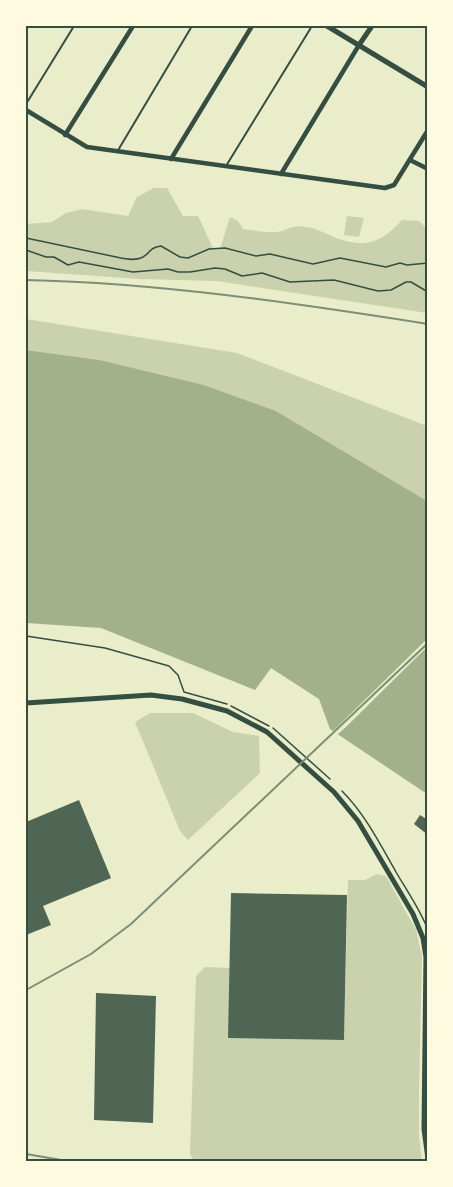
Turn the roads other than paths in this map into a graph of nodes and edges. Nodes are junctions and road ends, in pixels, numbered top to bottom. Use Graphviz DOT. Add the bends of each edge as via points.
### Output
graph roads {
  1 [pos="74,26"];
  2 [pos="133,26"];
  3 [pos="192,26"];
  4 [pos="252,26"];
  5 [pos="312,26"];
  6 [pos="327,26"];
  7 [pos="372,26"];
  8 [pos="359,45"];
  9 [pos="428,87"];
  10 [pos="26,104"];
  11 [pos="26,110"];
  12 [pos="428,130"];
  13 [pos="65,135"];
  14 [pos="117,152"];
  15 [pos="171,159"];
  16 [pos="410,160"];
  17 [pos="226,166"];
  18 [pos="428,170"];
  19 [pos="281,174"];
  20 [pos="26,704"];
  21 [pos="428,1159"];
  1 -- 10 [label="lane"];
  2 -- 13 [label="street"];
  3 -- 14 [label="lane"];
  4 -- 15 [label="street"];
  5 -- 17 [label="lane"];
  6 -- 8 [label="street"];
  7 -- 8 [label="street"];
  8 -- 9 [label="street"];
  8 -- 19 [label="street"];
  11 -- 13 [label="street"];
  12 -- 16 [label="street"];
  13 -- 14 [label="street" via="87,147"];
  14 -- 15 [label="street"];
  15 -- 17 [label="street"];
  16 -- 18 [label="street"];
  16 -- 19 [label="street" via="394,185 385,188"];
  17 -- 19 [label="street"];
  20 -- 21 [label="street" via="151,695 227,711 267,732 351,812 413,914 425,946 424,1129"];
}
